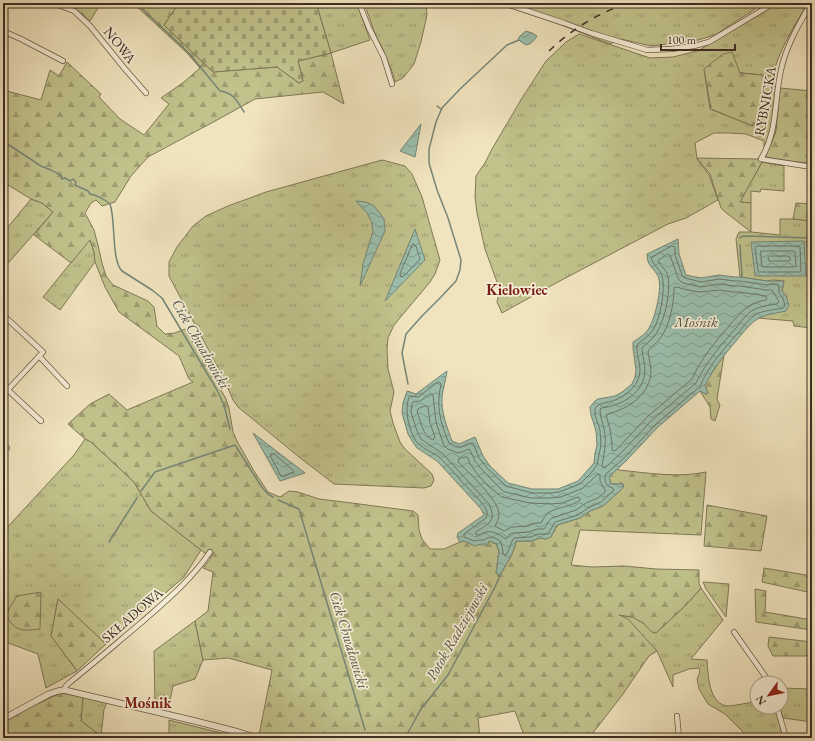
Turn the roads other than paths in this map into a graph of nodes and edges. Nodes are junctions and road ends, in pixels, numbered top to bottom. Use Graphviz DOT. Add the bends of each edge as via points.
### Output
graph roads {
  1 [pos="53,3"];
  2 [pos="360,3"];
  3 [pos="504,3"];
  4 [pos="774,3"];
  5 [pos="811,3"];
  6 [pos="3,31"];
  7 [pos="63,61"];
  8 [pos="392,84"];
  9 [pos="146,92"];
  10 [pos="812,167"];
  11 [pos="3,315"];
  12 [pos="39,356"];
  13 [pos="68,386"];
  14 [pos="8,390"];
  15 [pos="3,395"];
  16 [pos="41,421"];
  17 [pos="210,552"];
  18 [pos="734,632"];
  19 [pos="764,675"];
  20 [pos="64,690"];
  21 [pos="779,715"];
  22 [pos="677,716"];
  23 [pos="3,719"];
  24 [pos="257,738"];
  25 [pos="679,738"];
  26 [pos="786,738"];
  1 -- 9 [label="street, NOWA" via="74,11 90,26"];
  2 -- 8 [label="street" via="384,58"];
  3 -- 4 [label="street" via="648,50 694,46 709,42"];
  5 -- 10 [label="street, RYBNICKA" via="787,50 781,69 769,144 761,159"];
  6 -- 7 [label="street"];
  11 -- 12 [label="street" via="43,352"];
  12 -- 13 [label="street"];
  12 -- 14 [label="street"];
  14 -- 15 [label="street"];
  14 -- 16 [label="street"];
  17 -- 20 [label="street, SKŁADOWA" via="185,584 69,682"];
  18 -- 19 [label="street"];
  20 -- 23 [label="street" via="50,694"];
  20 -- 24 [label="street"];
  21 -- 26 [label="street"];
  22 -- 25 [label="street"];
}
